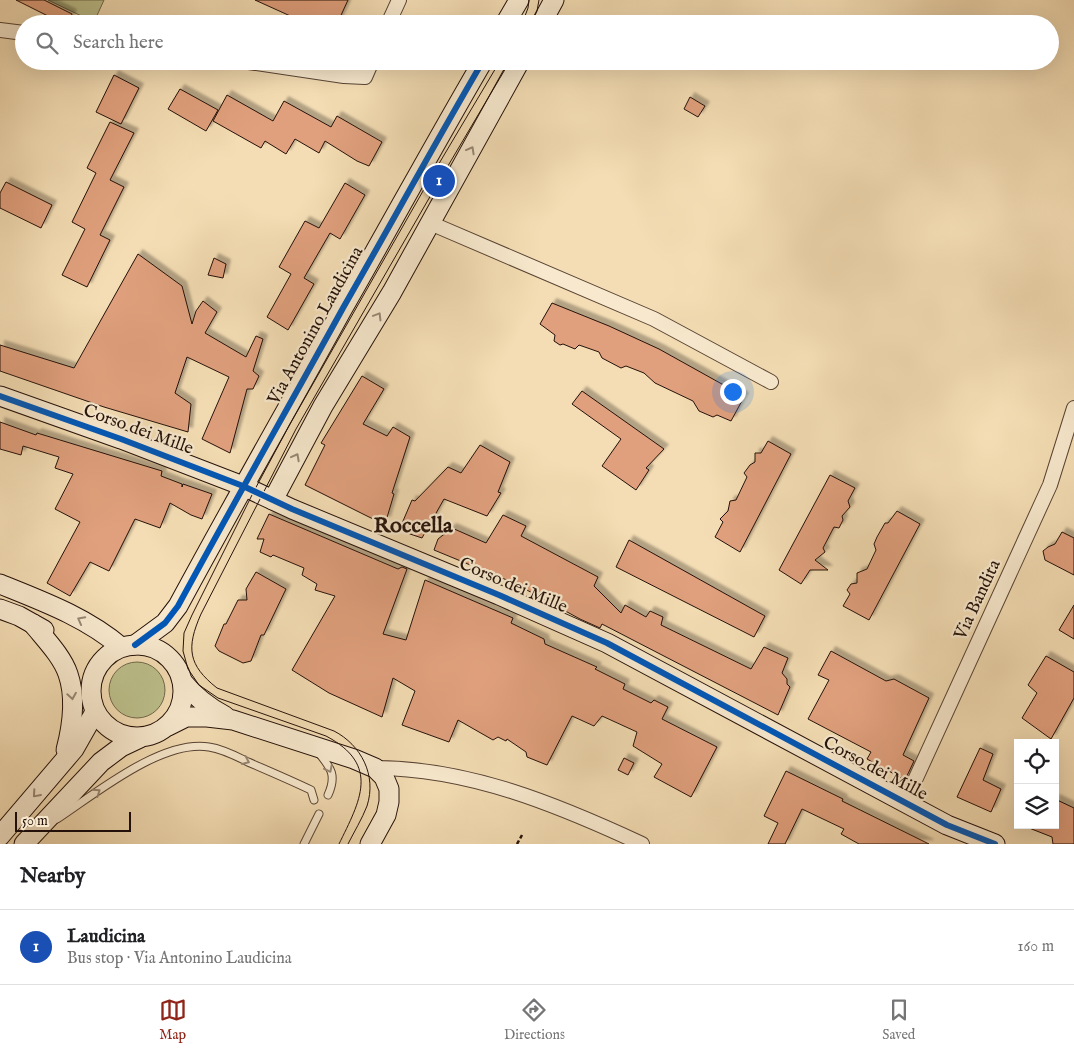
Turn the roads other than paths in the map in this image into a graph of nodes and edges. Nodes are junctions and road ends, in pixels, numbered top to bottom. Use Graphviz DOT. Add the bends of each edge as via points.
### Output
graph roads {
  1 [pos="399,0"];
  2 [pos="519,0"];
  3 [pos="554,0"];
  4 [pos="392,15"];
  5 [pos="510,15"];
  6 [pos="546,15"];
  7 [pos="0,30"];
  8 [pos="15,32"];
  9 [pos="303,70"];
  10 [pos="368,70"];
  11 [pos="478,70"];
  12 [pos="515,70"];
  13 [pos="430,224"];
  14 [pos="771,382"];
  15 [pos="0,396"];
  16 [pos="1074,408"];
  17 [pos="243,486"];
  18 [pos="273,500"];
  19 [pos="0,584"];
  20 [pos="178,606"];
  21 [pos="0,609"];
  22 [pos="33,624"];
  23 [pos="128,646"];
  24 [pos="170,658"];
  25 [pos="182,682"];
  26 [pos="92,704"];
  27 [pos="233,720"];
  28 [pos="168,726"];
  29 [pos="140,738"];
  30 [pos="313,746"];
  31 [pos="62,763"];
  32 [pos="375,768"];
  33 [pos="328,795"];
  34 [pos="314,800"];
  35 [pos="905,802"];
  36 [pos="319,814"];
  37 [pos="0,836"];
  38 [pos="26,842"];
  39 [pos="304,844"];
  40 [pos="370,844"];
  41 [pos="642,844"];
  42 [pos="995,844"];
  1 -- 4 [label="street"];
  2 -- 5 [label="street"];
  3 -- 6 [label="street"];
  7 -- 8 [label="street"];
  9 -- 10 [label="street" via="365,77"];
  11 -- 17 [label="street, Via Antonino Laudicina"];
  13 -- 12 [label="street, one-way"];
  13 -- 14 [label="street" via="654,319"];
  18 -- 13 [label="street, one-way" via="323,406"];
  15 -- 17 [label="street, Corso dei Mille"];
  16 -- 35 [label="street, Via Bandita" via="1050,485"];
  17 -- 18 [label="street, Corso dei Mille"];
  17 -- 20 [label="street, Via Antonino Laudicina"];
  18 -- 35 [label="street, Corso dei Mille" via="607,643"];
  23 -- 19 [label="street, one-way" via="82,619"];
  20 -- 23 [label="street" via="165,623"];
  20 -- 24 [label="street" via="171,626"];
  21 -- 22 [label="street"];
  22 -- 26 [label="street" via="43,629 78,669"];
  22 -- 31 [label="street, one-way" via="56,652 68,674 73,707"];
  23 -- 24 [label="street" via="148,646"];
  23 -- 26 [label="street" via="108,654 97,666 91,680"];
  24 -- 25 [label="street"];
  25 -- 27 [label="street" via="207,706"];
  25 -- 28 [label="street" via="181,706"];
  26 -- 29 [label="street" via="106,727 122,736"];
  26 -- 31 [label="street" via="74,749"];
  27 -- 28 [label="street" via="186,717"];
  27 -- 30 [label="street"];
  28 -- 29 [label="street"];
  29 -- 38 [label="street" via="101,762"];
  30 -- 32 [label="street"];
  30 -- 33 [label="lane, one-way" via="333,776"];
  31 -- 37 [label="street, one-way"];
  32 -- 40 [label="street" via="389,789 386,815"];
  32 -- 41 [label="street" via="434,772 490,785 558,808"];
  38 -- 34 [label="lane, one-way" via="135,767 158,756 188,748 208,747 227,752 311,790"];
  35 -- 42 [label="street, Corso dei Mille" via="947,825"];
  36 -- 39 [label="lane"];
}
